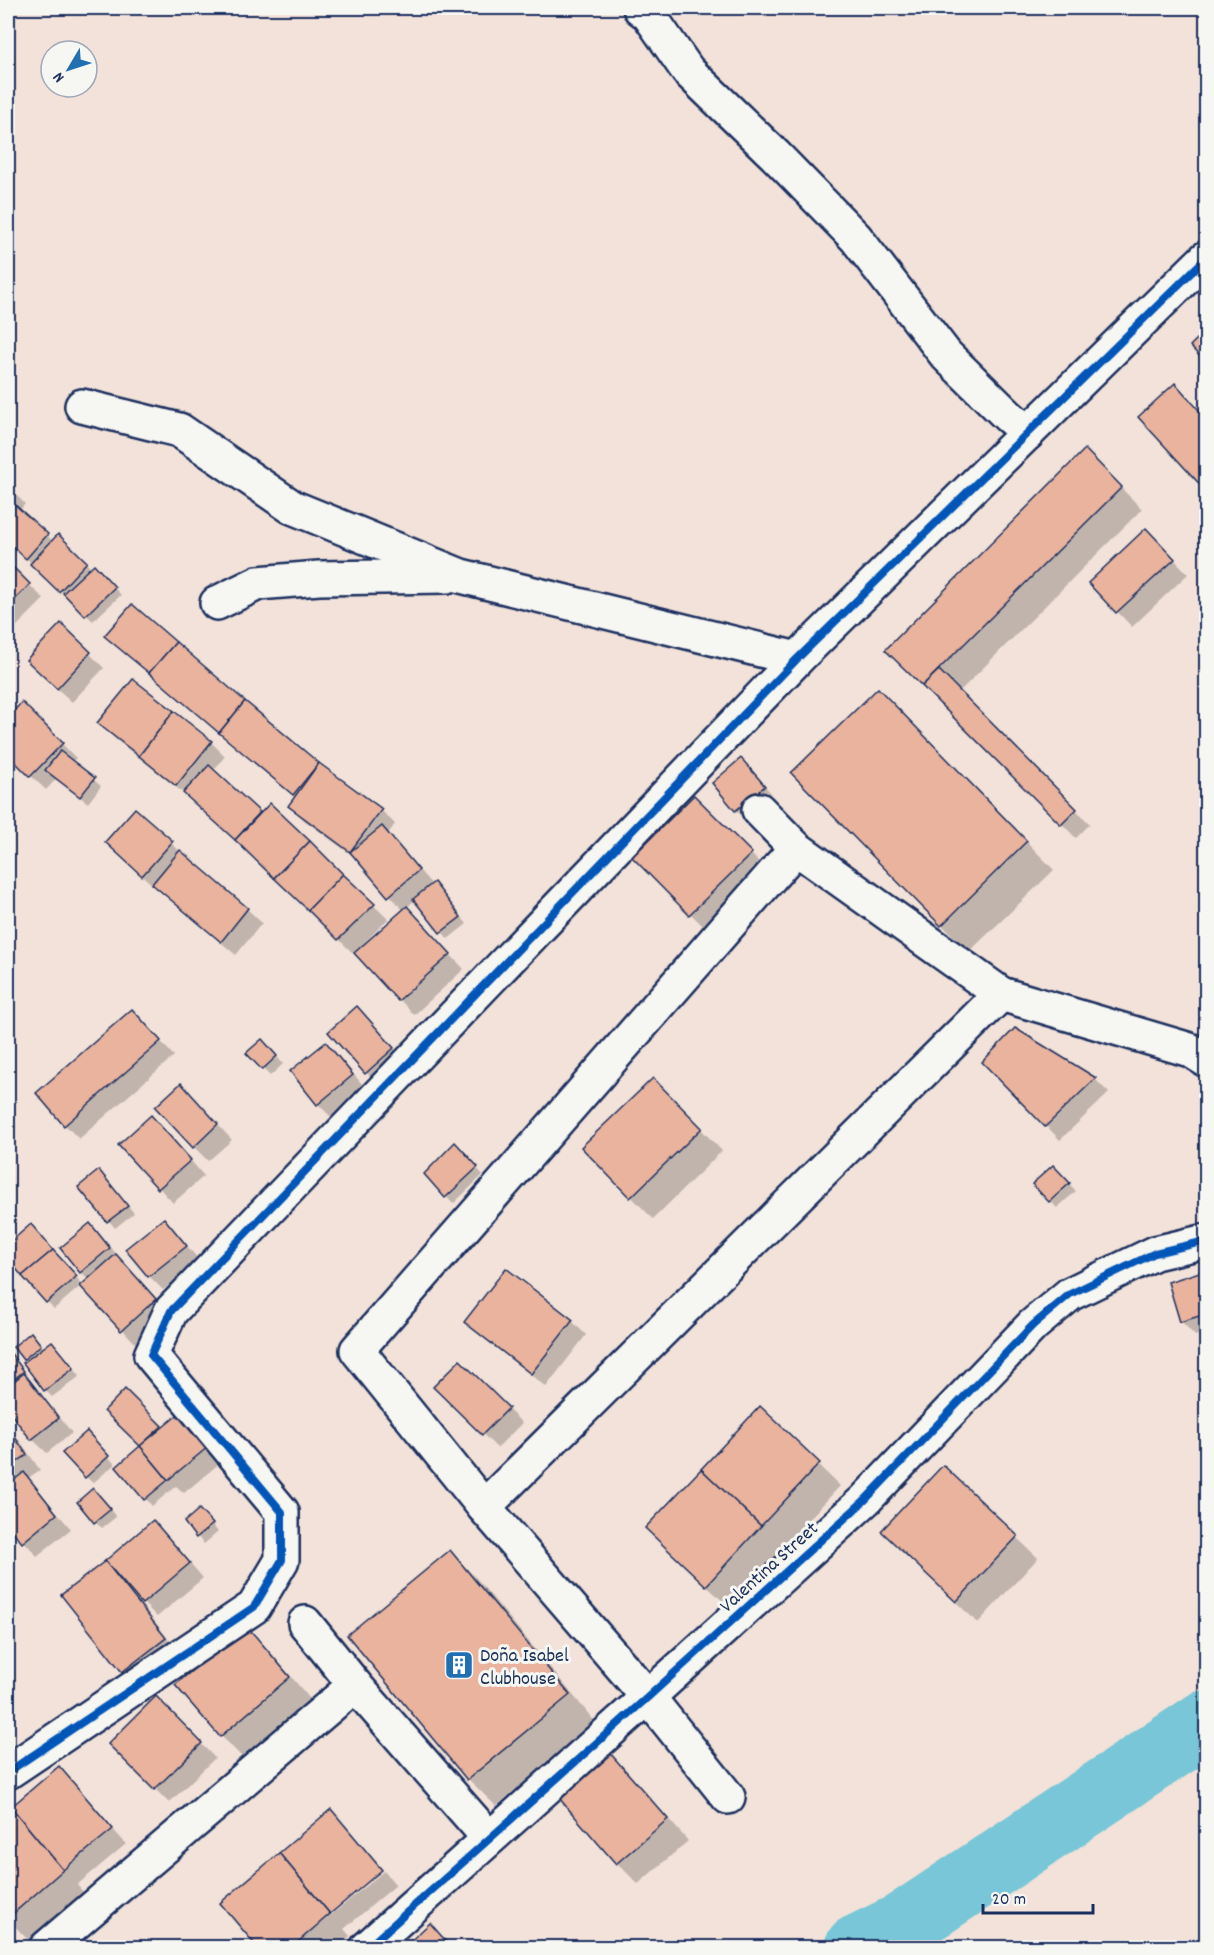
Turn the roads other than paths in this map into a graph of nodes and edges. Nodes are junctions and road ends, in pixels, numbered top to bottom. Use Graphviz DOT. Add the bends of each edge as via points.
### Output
graph roads {
  1 [pos="640,8"];
  2 [pos="1206,258"];
  3 [pos="82,406"];
  4 [pos="1028,433"];
  5 [pos="461,576"];
  6 [pos="217,603"];
  7 [pos="797,659"];
  8 [pos="759,810"];
  9 [pos="796,848"];
  10 [pos="1001,994"];
  11 [pos="1206,1060"];
  12 [pos="1206,1241"];
  13 [pos="484,1507"];
  14 [pos="305,1623"];
  15 [pos="355,1685"];
  16 [pos="648,1697"];
  17 [pos="8,1772"];
  18 [pos="728,1797"];
  19 [pos="489,1838"];
  20 [pos="46,1947"];
  21 [pos="367,1947"];
  1 -- 4 [label="street" via="688,71 856,238 946,355"];
  2 -- 4 [label="street"];
  3 -- 5 [label="street" via="179,429 292,507"];
  4 -- 7 [label="street"];
  5 -- 6 [label="street" via="258,583"];
  5 -- 7 [label="street"];
  7 -- 17 [label="street" via="171,1311 151,1355 282,1512 282,1560 254,1607"];
  8 -- 9 [label="street"];
  9 -- 10 [label="street"];
  9 -- 13 [label="street" via="357,1350"];
  10 -- 11 [label="street" via="1190,1050"];
  10 -- 13 [label="street"];
  12 -- 16 [label="street, Valentina Street" via="1155,1253 1070,1294 1034,1325 865,1500"];
  13 -- 16 [label="street"];
  14 -- 15 [label="street"];
  15 -- 19 [label="street"];
  15 -- 20 [label="street"];
  16 -- 18 [label="street"];
  16 -- 19 [label="street, Valentina Street"];
  19 -- 21 [label="street, Valentina Street"];
}
